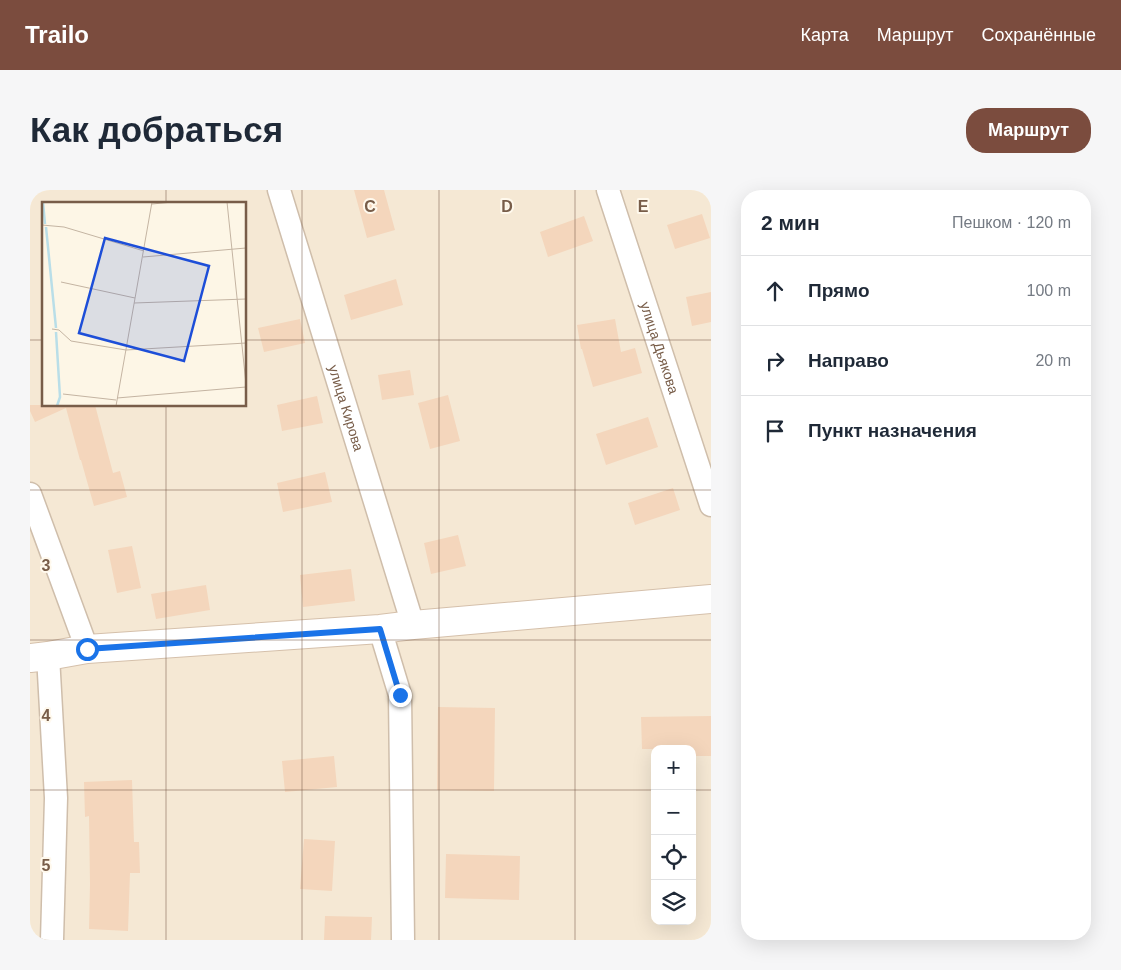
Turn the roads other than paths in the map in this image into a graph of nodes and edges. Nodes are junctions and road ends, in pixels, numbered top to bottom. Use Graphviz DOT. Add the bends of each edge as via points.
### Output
graph roads {
  1 [pos="279,190"];
  2 [pos="608,190"];
  3 [pos="30,494"];
  4 [pos="711,506"];
  5 [pos="711,599"];
  6 [pos="412,625"];
  7 [pos="380,629"];
  8 [pos="87,649"];
  9 [pos="39,657"];
  10 [pos="52,940"];
  11 [pos="403,940"];
  1 -- 6 [label="street, улица Кирова"];
  2 -- 4 [label="street, улица Дьякова"];
  3 -- 8 [label="street"];
  5 -- 6 [label="main road"];
  6 -- 7 [label="main road"];
  7 -- 8 [label="main road"];
  7 -- 11 [label="street" via="400,695"];
  8 -- 9 [label="main road"];
  9 -- 10 [label="street" via="56,798"];
}
